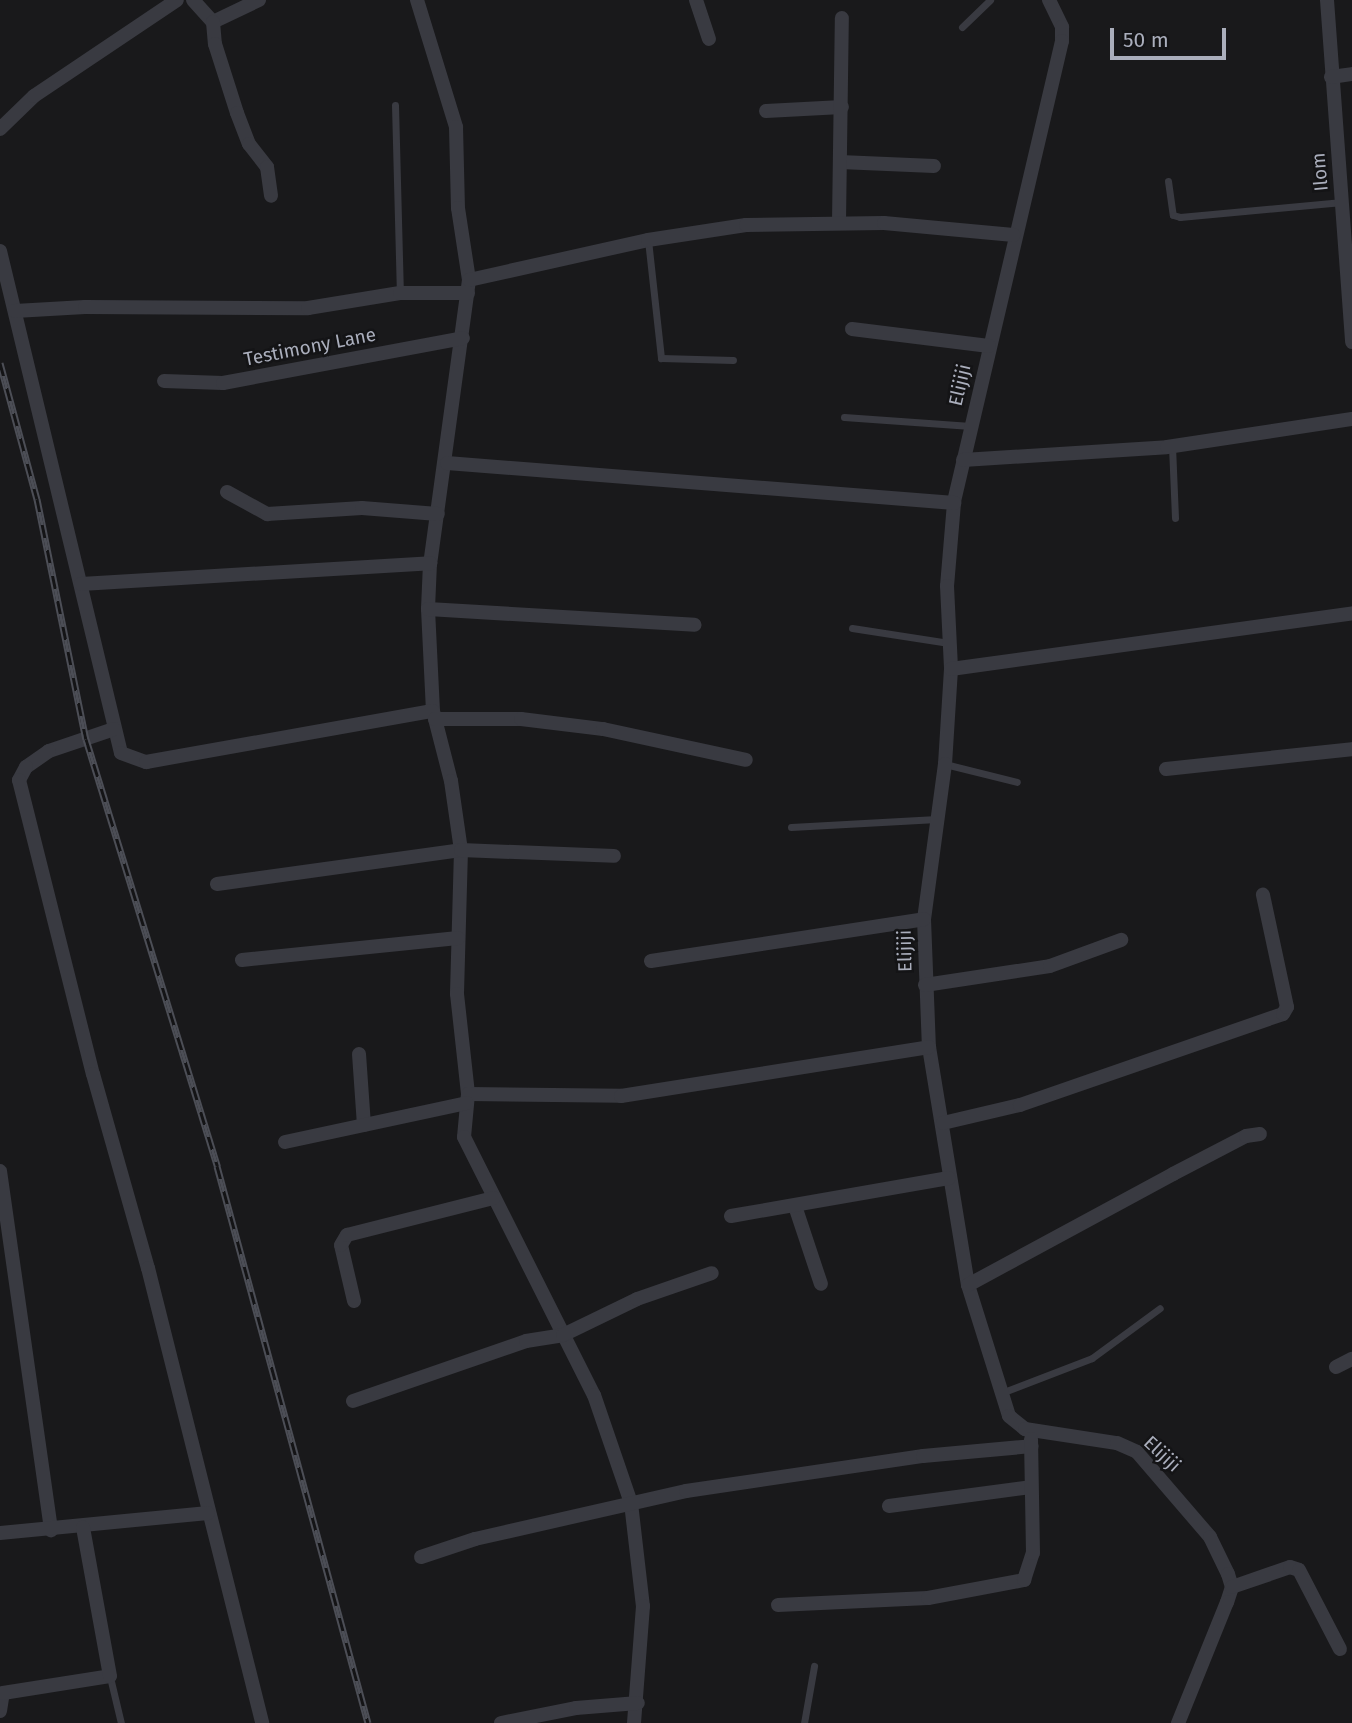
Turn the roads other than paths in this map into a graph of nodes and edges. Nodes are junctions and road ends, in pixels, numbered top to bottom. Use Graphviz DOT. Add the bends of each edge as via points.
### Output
graph roads {
  1 [pos="177,0"];
  2 [pos="193,0"];
  3 [pos="259,0"];
  4 [pos="416,0"];
  5 [pos="696,0"];
  6 [pos="990,0"];
  7 [pos="1049,0"];
  8 [pos="1327,0"];
  9 [pos="842,18"];
  10 [pos="213,22"];
  11 [pos="962,27"];
  12 [pos="709,39"];
  13 [pos="1352,74"];
  14 [pos="1331,77"];
  15 [pos="395,105"];
  16 [pos="842,107"];
  17 [pos="766,111"];
  18 [pos="0,130"];
  19 [pos="840,162"];
  20 [pos="934,166"];
  21 [pos="1168,181"];
  22 [pos="271,196"];
  23 [pos="1342,202"];
  24 [pos="839,222"];
  25 [pos="1348,223"];
  26 [pos="1013,235"];
  27 [pos="648,240"];
  28 [pos="0,251"];
  29 [pos="468,286"];
  30 [pos="400,293"];
  31 [pos="15,311"];
  32 [pos="852,329"];
  33 [pos="463,338"];
  34 [pos="1352,342"];
  35 [pos="989,346"];
  36 [pos="733,360"];
  37 [pos="164,381"];
  38 [pos="844,417"];
  39 [pos="1352,419"];
  40 [pos="971,426"];
  41 [pos="1172,446"];
  42 [pos="963,460"];
  43 [pos="447,463"];
  44 [pos="227,492"];
  45 [pos="954,503"];
  46 [pos="438,514"];
  47 [pos="1175,517"];
  48 [pos="430,563"];
  49 [pos="81,584"];
  50 [pos="428,609"];
  51 [pos="1352,613"];
  52 [pos="695,625"];
  53 [pos="852,628"];
  54 [pos="949,643"];
  55 [pos="951,669"];
  56 [pos="434,715"];
  57 [pos="114,729"];
  58 [pos="1352,749"];
  59 [pos="746,760"];
  60 [pos="945,764"];
  61 [pos="1166,769"];
  62 [pos="1017,782"];
  63 [pos="938,819"];
  64 [pos="791,827"];
  65 [pos="461,850"];
  66 [pos="614,856"];
  67 [pos="217,884"];
  68 [pos="1264,895"];
  69 [pos="924,919"];
  70 [pos="458,938"];
  71 [pos="1121,940"];
  72 [pos="242,960"];
  73 [pos="651,961"];
  74 [pos="925,985"];
  75 [pos="929,1047"];
  76 [pos="359,1055"];
  77 [pos="468,1099"];
  78 [pos="943,1123"];
  79 [pos="364,1125"];
  80 [pos="1260,1134"];
  81 [pos="285,1142"];
  82 [pos="0,1171"];
  83 [pos="949,1178"];
  84 [pos="493,1198"];
  85 [pos="795,1206"];
  86 [pos="732,1216"];
  87 [pos="712,1273"];
  88 [pos="821,1284"];
  89 [pos="968,1285"];
  90 [pos="354,1301"];
  91 [pos="1160,1308"];
  92 [pos="563,1335"];
  93 [pos="1352,1359"];
  94 [pos="1336,1367"];
  95 [pos="1000,1393"];
  96 [pos="353,1401"];
  97 [pos="1030,1430"];
  98 [pos="1032,1446"];
  99 [pos="1031,1487"];
  100 [pos="631,1503"];
  101 [pos="889,1506"];
  102 [pos="208,1513"];
  103 [pos="83,1527"];
  104 [pos="51,1530"];
  105 [pos="0,1533"];
  106 [pos="421,1557"];
  107 [pos="1232,1587"];
  108 [pos="778,1605"];
  109 [pos="1340,1649"];
  110 [pos="814,1666"];
  111 [pos="110,1676"];
  112 [pos="638,1703"];
  113 [pos="0,1711"];
  114 [pos="121,1723"];
  115 [pos="262,1723"];
  116 [pos="501,1723"];
  117 [pos="634,1723"];
  118 [pos="804,1723"];
  119 [pos="1178,1723"];
  1 -- 18 [label="street" via="34,96"];
  2 -- 10 [label="street"];
  3 -- 10 [label="street"];
  4 -- 29 [label="street" via="456,127 458,208"];
  5 -- 12 [label="street"];
  6 -- 11 [label="lane"];
  7 -- 26 [label="street, Elijiji" via="1062,27 1062,41"];
  8 -- 14 [label="street, Ilom"];
  9 -- 16 [label="street"];
  10 -- 22 [label="street" via="215,44 237,113 249,144 267,167"];
  13 -- 14 [label="street"];
  14 -- 23 [label="street, Ilom"];
  15 -- 30 [label="lane"];
  16 -- 17 [label="street"];
  16 -- 19 [label="street"];
  19 -- 20 [label="street"];
  19 -- 24 [label="street"];
  21 -- 23 [label="lane" via="1173,215 1180,217"];
  23 -- 25 [label="street, Ilom"];
  24 -- 26 [label="street"];
  24 -- 27 [label="street" via="746,225"];
  25 -- 34 [label="street, Ilom"];
  26 -- 35 [label="street, Elijiji"];
  27 -- 29 [label="street"];
  27 -- 36 [label="lane" via="660,358"];
  28 -- 31 [label="street"];
  29 -- 30 [label="street"];
  29 -- 33 [label="street"];
  30 -- 31 [label="street" via="308,308"];
  31 -- 49 [label="street"];
  32 -- 35 [label="street"];
  33 -- 37 [label="street, Testimony Lane" via="223,383"];
  33 -- 43 [label="street"];
  35 -- 40 [label="street, Elijiji"];
  38 -- 40 [label="lane"];
  39 -- 41 [label="street"];
  40 -- 42 [label="street, Elijiji"];
  41 -- 42 [label="street"];
  41 -- 47 [label="lane"];
  42 -- 45 [label="street, Elijiji"];
  43 -- 45 [label="street"];
  43 -- 46 [label="street"];
  44 -- 46 [label="street" via="267,514 362,508"];
  45 -- 54 [label="street, Elijiji" via="947,586"];
  46 -- 48 [label="street"];
  48 -- 49 [label="street"];
  48 -- 50 [label="street"];
  49 -- 57 [label="street"];
  50 -- 52 [label="street"];
  50 -- 56 [label="street"];
  51 -- 55 [label="street"];
  53 -- 54 [label="lane"];
  54 -- 55 [label="street, Elijiji"];
  55 -- 60 [label="street, Elijiji"];
  56 -- 57 [label="street" via="146,762 121,753"];
  56 -- 59 [label="street" via="603,729"];
  56 -- 65 [label="street" via="451,781"];
  57 -- 102 [label="street" via="49,751 26,766 19,780 89,1061 149,1268"];
  58 -- 61 [label="street"];
  60 -- 62 [label="lane"];
  60 -- 63 [label="street, Elijiji"];
  63 -- 64 [label="lane"];
  63 -- 69 [label="street, Elijiji"];
  65 -- 66 [label="street"];
  65 -- 67 [label="street"];
  65 -- 70 [label="street"];
  68 -- 78 [label="street" via="1287,1007 1283,1014 1020,1105"];
  69 -- 73 [label="street"];
  69 -- 74 [label="street, Elijiji"];
  70 -- 72 [label="street"];
  70 -- 77 [label="street" via="457,994"];
  71 -- 74 [label="street" via="1050,966"];
  74 -- 75 [label="street, Elijiji"];
  75 -- 77 [label="street" via="621,1096"];
  75 -- 78 [label="street, Elijiji"];
  76 -- 79 [label="street"];
  77 -- 79 [label="street"];
  77 -- 84 [label="street" via="467,1146"];
  78 -- 83 [label="street, Elijiji"];
  79 -- 81 [label="street"];
  80 -- 89 [label="street" via="1246,1136"];
  82 -- 104 [label="street"];
  83 -- 85 [label="street"];
  83 -- 89 [label="street, Elijiji"];
  84 -- 90 [label="street" via="347,1235 341,1245"];
  84 -- 92 [label="street"];
  85 -- 86 [label="street"];
  85 -- 88 [label="street"];
  87 -- 92 [label="street" via="637,1299"];
  89 -- 95 [label="street, Elijiji"];
  91 -- 95 [label="lane" via="1092,1358"];
  92 -- 96 [label="street" via="526,1341"];
  92 -- 100 [label="street" via="594,1395"];
  93 -- 94 [label="street"];
  95 -- 97 [label="street, Elijiji" via="1009,1416"];
  97 -- 98 [label="street"];
  97 -- 107 [label="street, Elijiji" via="1117,1443 1137,1452 1210,1537"];
  98 -- 99 [label="street"];
  98 -- 100 [label="street" via="897,1460"];
  99 -- 101 [label="street"];
  99 -- 108 [label="street" via="1033,1553 1024,1580 928,1598"];
  100 -- 106 [label="street" via="475,1539"];
  100 -- 112 [label="street" via="642,1576"];
  102 -- 103 [label="street"];
  102 -- 115 [label="street"];
  103 -- 104 [label="street"];
  103 -- 111 [label="street"];
  104 -- 105 [label="street"];
  107 -- 109 [label="street" via="1290,1567 1304,1573"];
  107 -- 119 [label="street"];
  110 -- 118 [label="lane"];
  111 -- 113 [label="street" via="3,1693"];
  111 -- 114 [label="lane"];
  112 -- 116 [label="street" via="576,1708"];
  112 -- 117 [label="street"];
}
